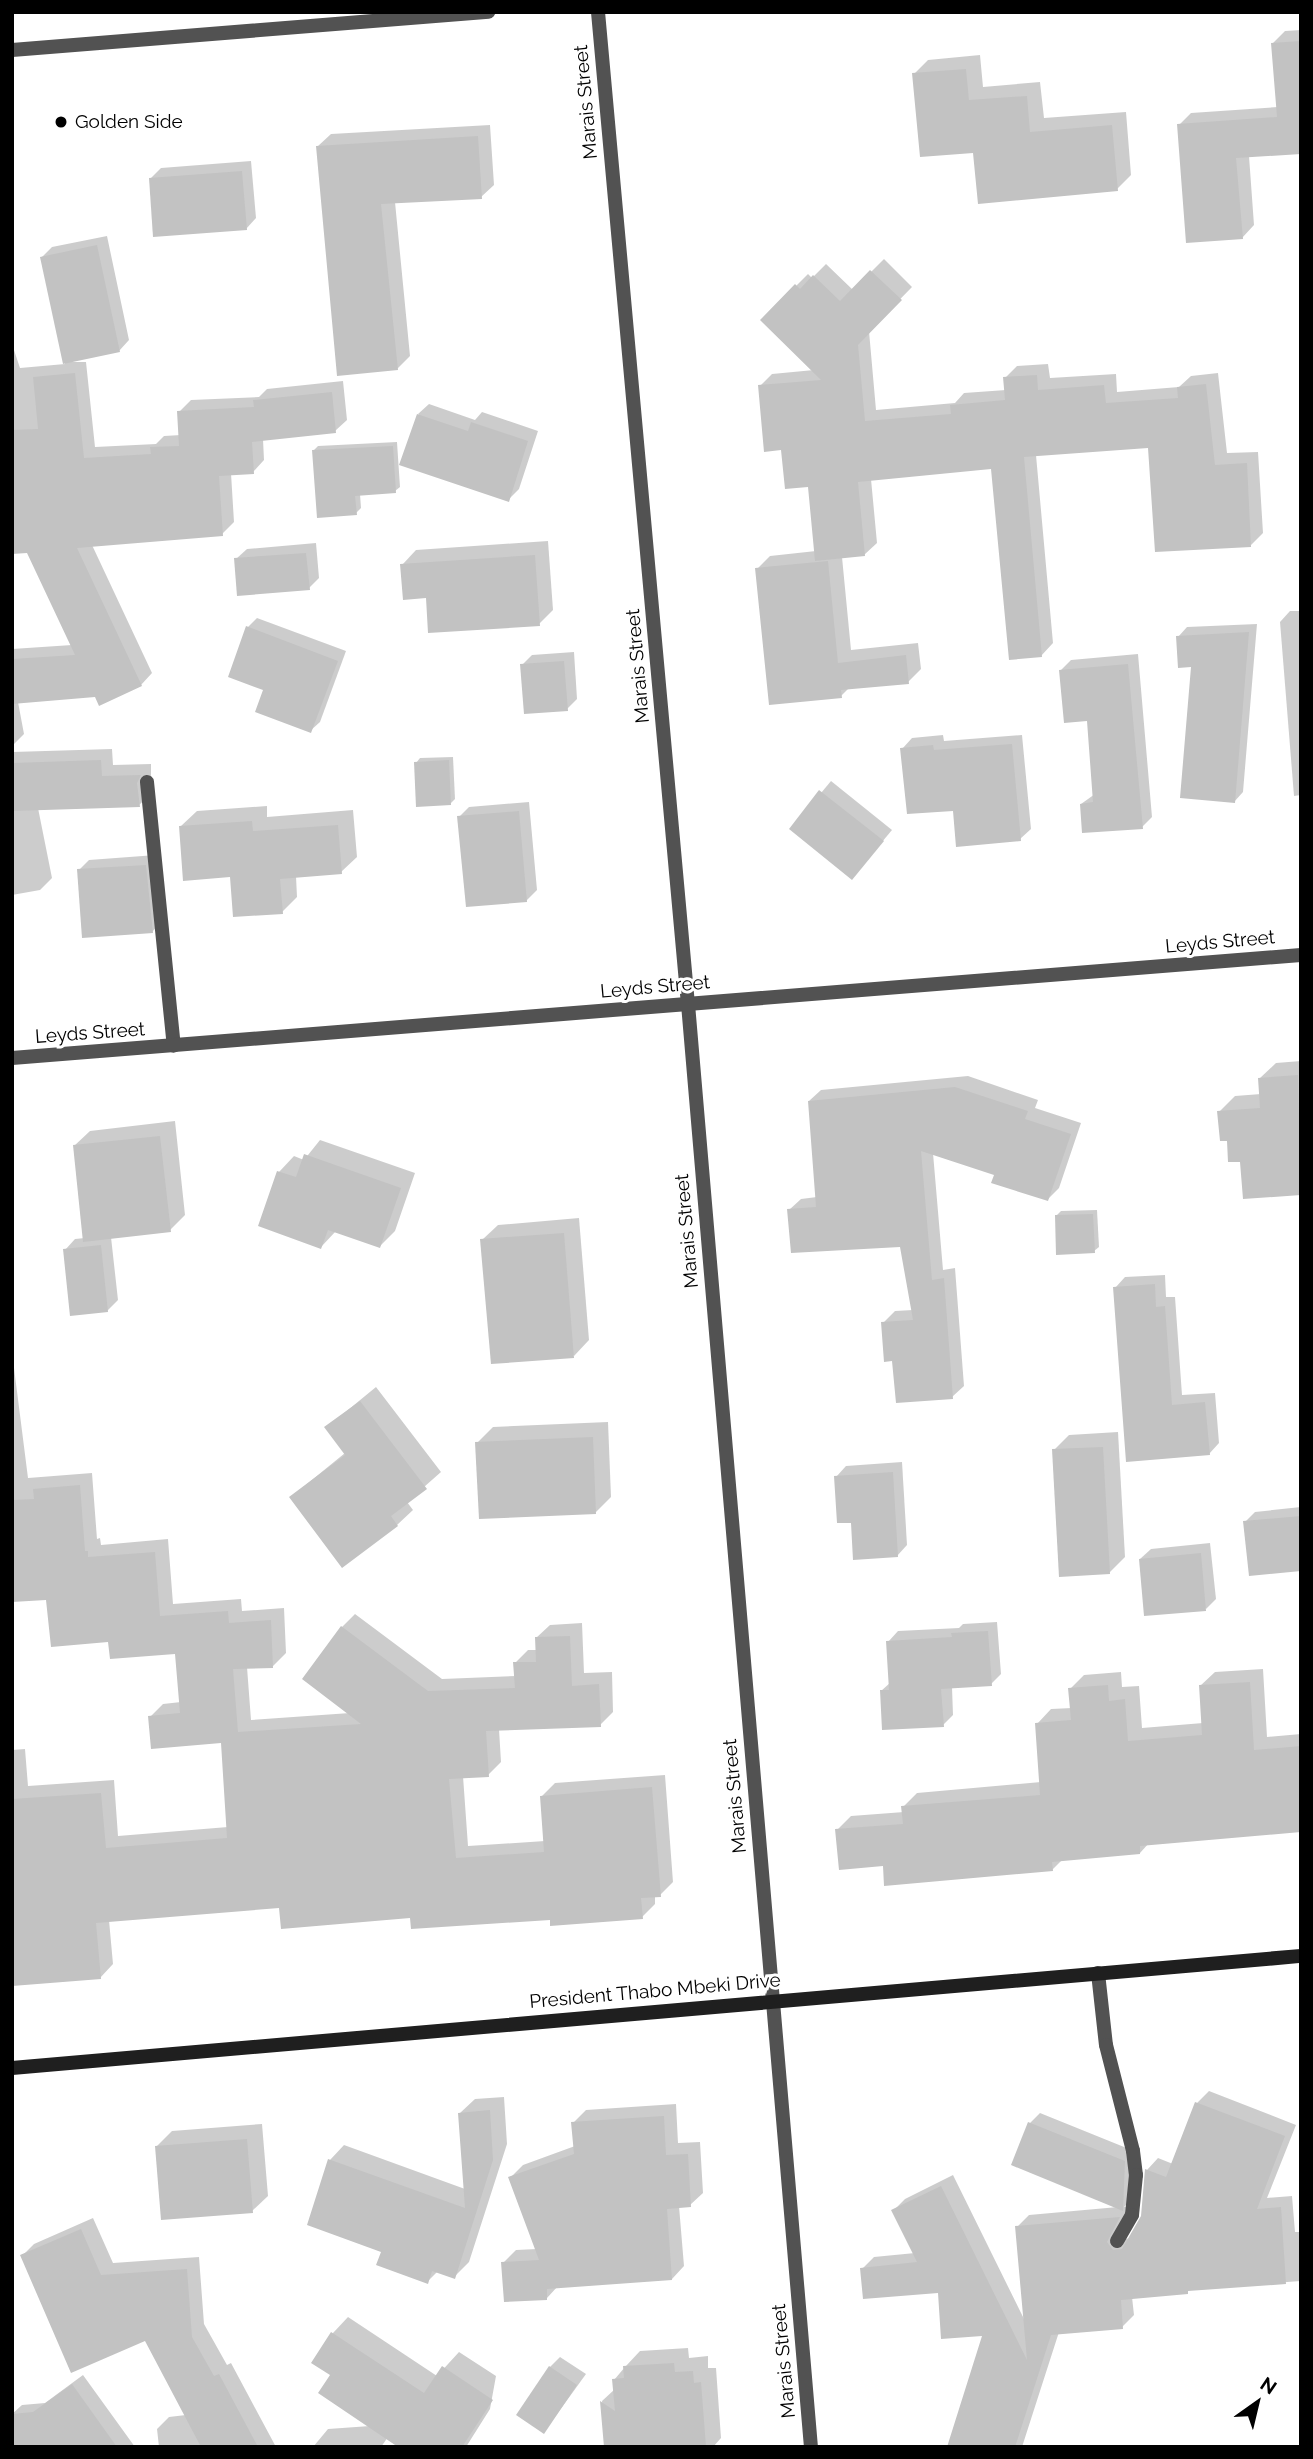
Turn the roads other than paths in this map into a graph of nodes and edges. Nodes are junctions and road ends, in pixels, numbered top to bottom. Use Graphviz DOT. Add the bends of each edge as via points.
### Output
graph roads {
  1 [pos="488,12"];
  2 [pos="598,12"];
  3 [pos="12,50"];
  4 [pos="147,782"];
  5 [pos="1301,955"];
  6 [pos="688,1004"];
  7 [pos="174,1046"];
  8 [pos="12,1058"];
  9 [pos="1301,1956"];
  10 [pos="1098,1973"];
  11 [pos="771,2000"];
  12 [pos="12,2068"];
  13 [pos="1116,2241"];
  14 [pos="811,2447"];
  1 -- 3 [label="street"];
  2 -- 6 [label="street, Marais Street"];
  4 -- 7 [label="street"];
  5 -- 6 [label="street, Leyds Street"];
  6 -- 7 [label="street, Leyds Street"];
  6 -- 11 [label="street, Marais Street"];
  7 -- 8 [label="street, Leyds Street"];
  9 -- 10 [label="street, President Thabo Mbeki Drive"];
  10 -- 11 [label="street, President Thabo Mbeki Drive"];
  10 -- 13 [label="street" via="1106,2045 1136,2175 1132,2216"];
  11 -- 12 [label="street, President Thabo Mbeki Drive"];
  11 -- 14 [label="street, Marais Street"];
}
